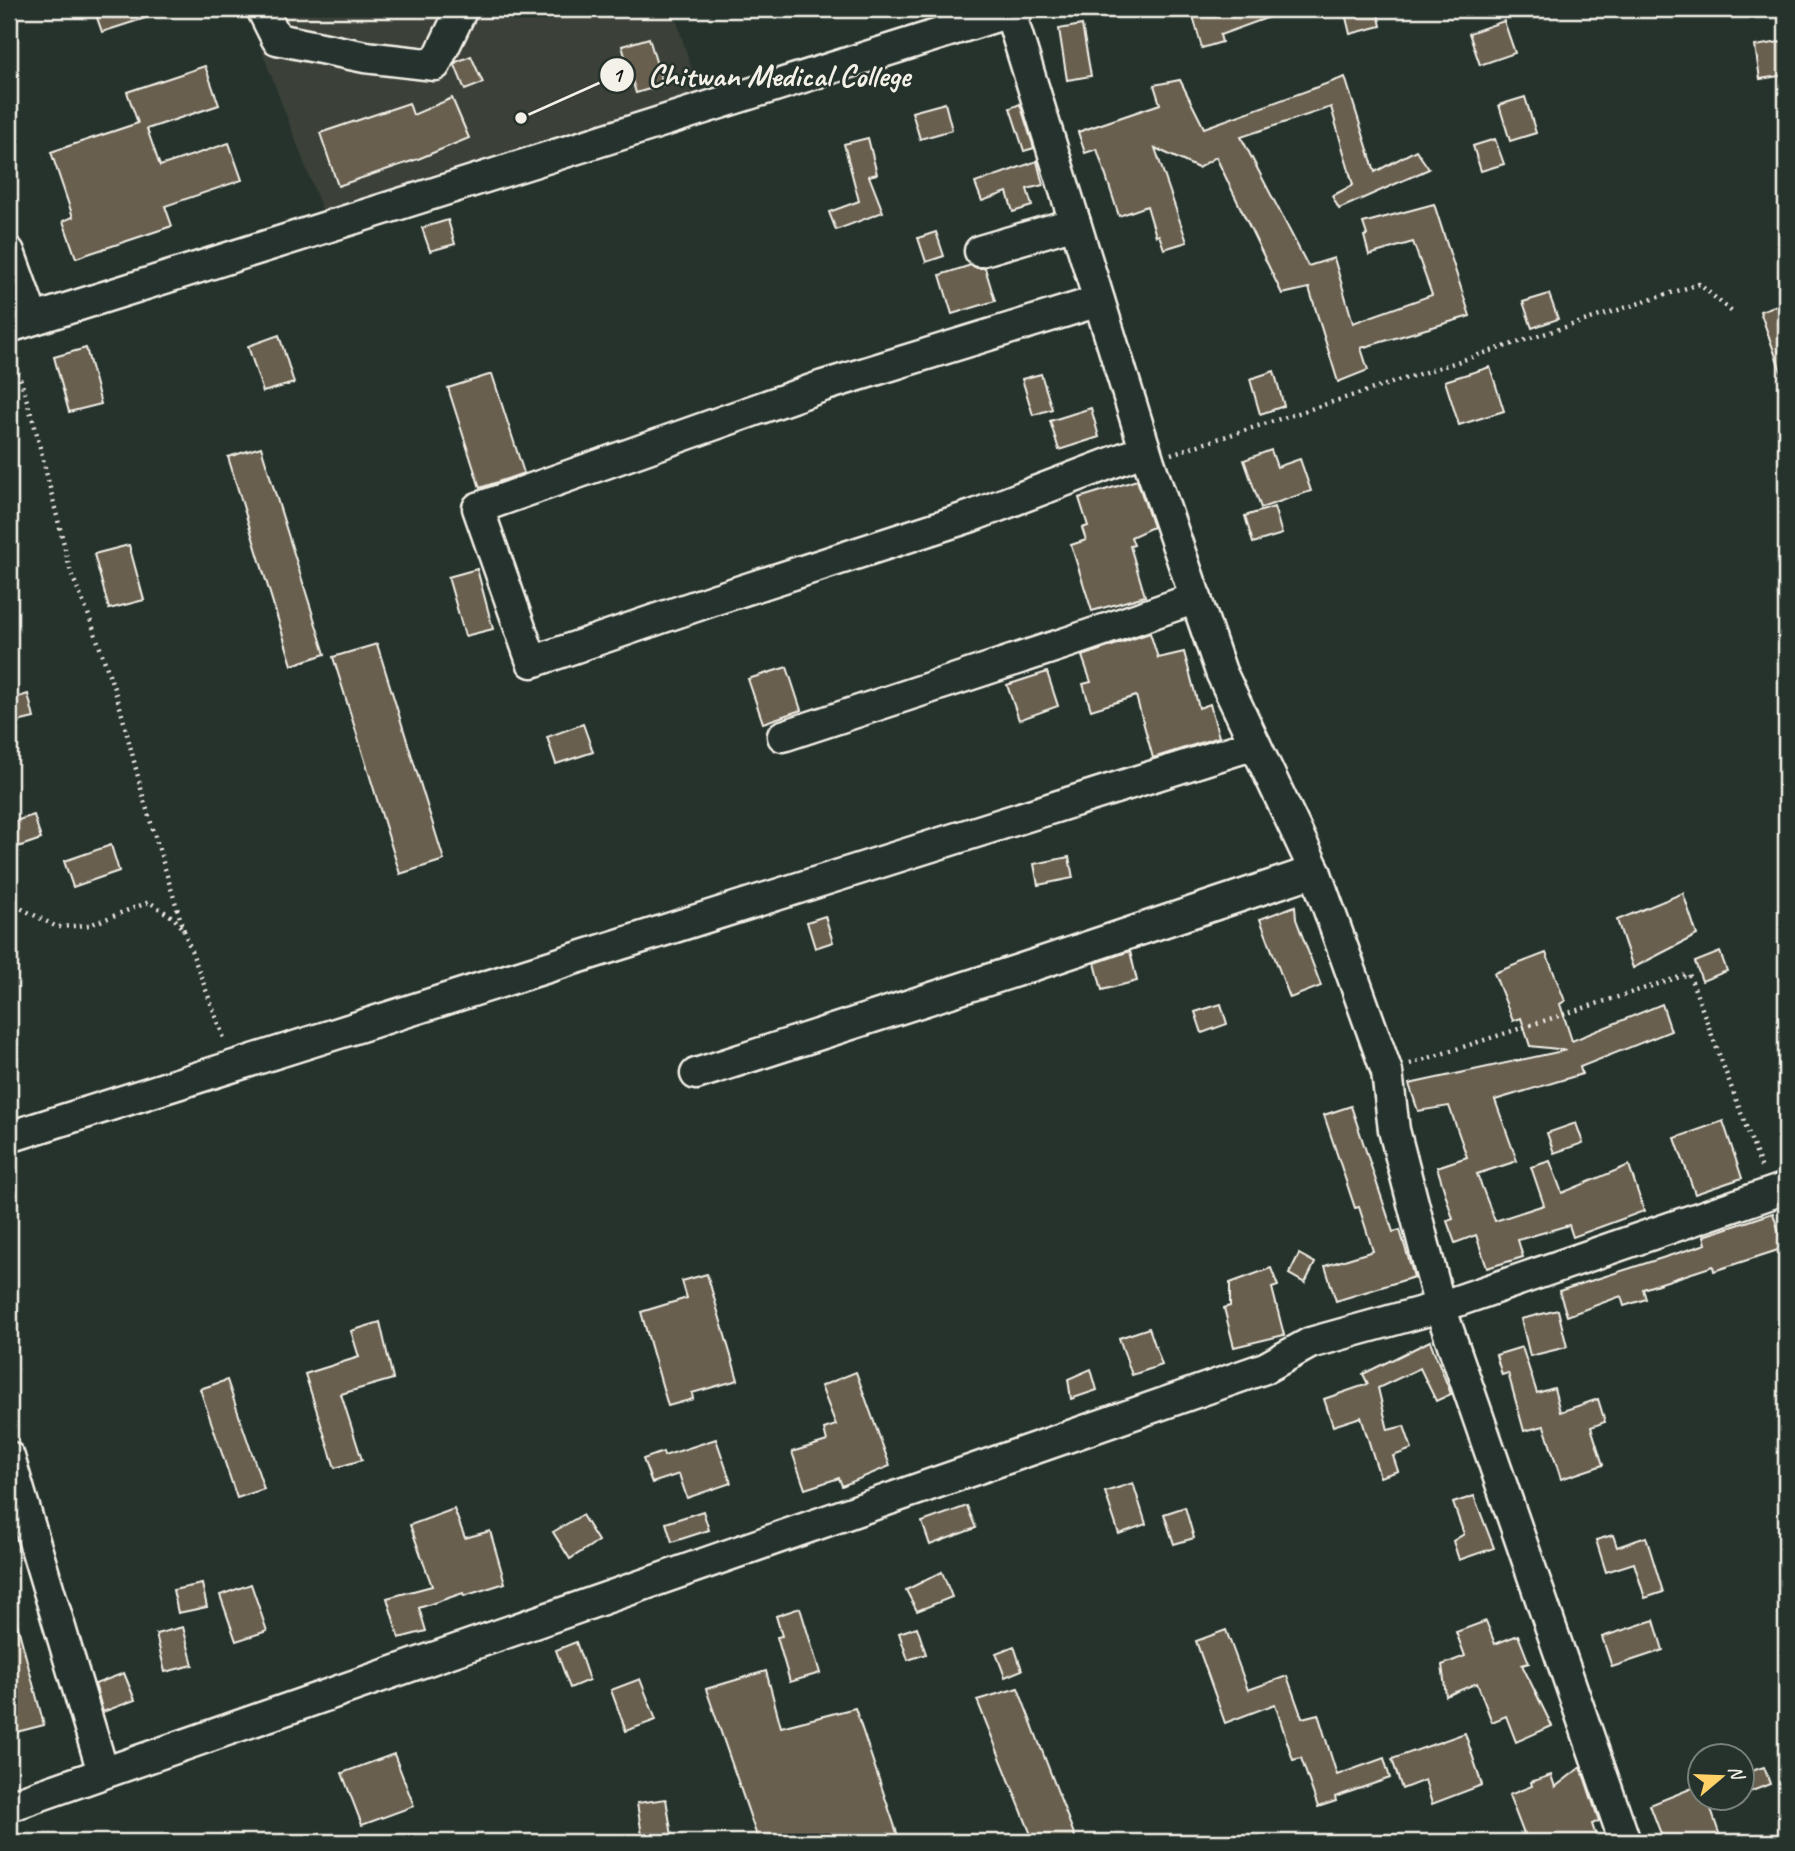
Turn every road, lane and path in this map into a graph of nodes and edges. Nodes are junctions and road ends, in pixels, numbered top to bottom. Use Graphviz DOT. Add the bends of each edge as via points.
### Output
graph roads {
  1 [pos="262,9"];
  2 [pos="462,9"];
  3 [pos="1013,10"];
  4 [pos="1075,223"];
  5 [pos="980,251"];
  6 [pos="9,252"];
  7 [pos="1099,301"];
  8 [pos="1732,312"];
  9 [pos="18,332"];
  10 [pos="1147,456"];
  11 [pos="1196,598"];
  12 [pos="783,736"];
  13 [pos="1255,744"];
  14 [pos="1315,871"];
  15 [pos="9,902"];
  16 [pos="184,931"];
  17 [pos="227,1045"];
  18 [pos="1387,1072"];
  19 [pos="696,1074"];
  20 [pos="9,1137"];
  21 [pos="1778,1191"];
  22 [pos="1440,1307"];
  23 [pos="9,1457"];
  24 [pos="103,1772"];
  25 [pos="9,1806"];
  26 [pos="1625,1842"];
  1 -- 2 [label="street" via="277,39 435,65"];
  3 -- 4 [label="street"];
  3 -- 9 [label="street"];
  4 -- 5 [label="street"];
  4 -- 7 [label="street"];
  6 -- 9 [label="street"];
  7 -- 10 [label="street"];
  7 -- 10 [label="street" via="823,386 478,508 532,662"];
  8 -- 10 [label="path" via="1699,284"];
  9 -- 16 [label="path" via="35,427 71,573 119,703"];
  10 -- 11 [label="street"];
  11 -- 12 [label="street"];
  11 -- 13 [label="street" via="1222,672"];
  13 -- 14 [label="street"];
  13 -- 20 [label="street"];
  14 -- 18 [label="street"];
  14 -- 19 [label="street"];
  15 -- 16 [label="path" via="57,927 89,925 149,902 174,918"];
  16 -- 17 [label="path"];
  18 -- 21 [label="path" via="1689,974"];
  18 -- 22 [label="street" via="1394,1130"];
  21 -- 22 [label="street"];
  22 -- 24 [label="street" via="1310,1343 1265,1368"];
  22 -- 26 [label="street"];
  23 -- 24 [label="street"];
  24 -- 25 [label="street"];
}
